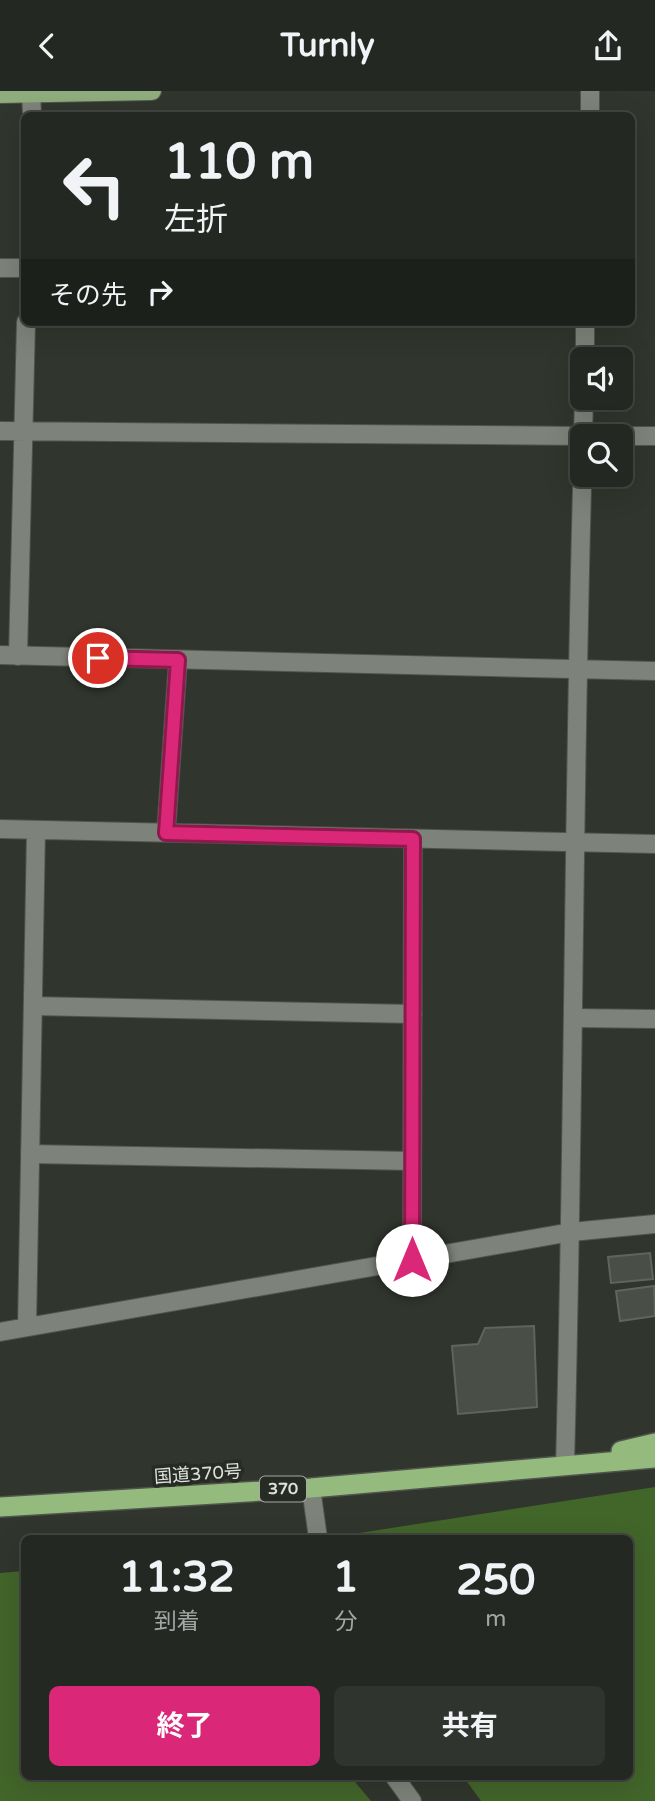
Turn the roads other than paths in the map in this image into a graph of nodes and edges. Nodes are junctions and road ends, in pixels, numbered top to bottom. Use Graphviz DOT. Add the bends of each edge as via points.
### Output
graph roads {
  1 [pos="152,91"];
  2 [pos="590,91"];
  3 [pos="32,92"];
  4 [pos="0,94"];
  5 [pos="32,112"];
  6 [pos="590,112"];
  7 [pos="0,268"];
  8 [pos="21,268"];
  9 [pos="26,326"];
  10 [pos="585,326"];
  11 [pos="585,347"];
  12 [pos="0,431"];
  13 [pos="24,432"];
  14 [pos="570,436"];
  15 [pos="633,436"];
  16 [pos="655,436"];
  17 [pos="582,487"];
  18 [pos="9,655"];
  19 [pos="178,660"];
  20 [pos="577,670"];
  21 [pos="655,671"];
  22 [pos="0,829"];
  23 [pos="36,830"];
  24 [pos="166,833"];
  25 [pos="413,839"];
  26 [pos="575,842"];
  27 [pos="655,844"];
  28 [pos="33,1006"];
  29 [pos="413,1014"];
  30 [pos="573,1018"];
  31 [pos="655,1019"];
  32 [pos="30,1154"];
  33 [pos="412,1161"];
  34 [pos="655,1223"];
  35 [pos="571,1232"];
  36 [pos="412,1260"];
  37 [pos="27,1327"];
  38 [pos="0,1332"];
  39 [pos="655,1443"];
  40 [pos="655,1458"];
  41 [pos="565,1465"];
  42 [pos="311,1488"];
  43 [pos="0,1507"];
  44 [pos="318,1535"];
  45 [pos="397,1780"];
  46 [pos="412,1801"];
  1 -- 3 [label="main road"];
  2 -- 6 [label="street"];
  3 -- 4 [label="main road"];
  3 -- 5 [label="street"];
  7 -- 8 [label="street"];
  9 -- 13 [label="street"];
  10 -- 11 [label="street"];
  12 -- 13 [label="street"];
  13 -- 14 [label="street"];
  13 -- 18 [label="street"];
  15 -- 16 [label="street"];
  17 -- 20 [label="street"];
  18 -- 19 [label="street"];
  19 -- 20 [label="street"];
  19 -- 24 [label="street"];
  20 -- 21 [label="street"];
  20 -- 26 [label="street"];
  22 -- 23 [label="street"];
  23 -- 24 [label="street"];
  23 -- 28 [label="street"];
  24 -- 25 [label="street"];
  25 -- 26 [label="street"];
  25 -- 29 [label="street"];
  26 -- 27 [label="street"];
  26 -- 30 [label="street"];
  28 -- 29 [label="street"];
  28 -- 32 [label="street"];
  29 -- 33 [label="street"];
  30 -- 31 [label="street"];
  30 -- 35 [label="street"];
  32 -- 33 [label="street"];
  32 -- 37 [label="street"];
  33 -- 36 [label="street"];
  34 -- 35 [label="street"];
  35 -- 36 [label="street"];
  35 -- 41 [label="street"];
  36 -- 37 [label="street"];
  37 -- 38 [label="street"];
  39 -- 41 [label="highway, 国道370号 / 370"];
  40 -- 41 [label="highway, 国道370号 / 370"];
  41 -- 42 [label="highway, 国道370号 / 370"];
  42 -- 43 [label="highway, 国道370号 / 370"];
  42 -- 44 [label="street"];
  45 -- 46 [label="street"];
}
